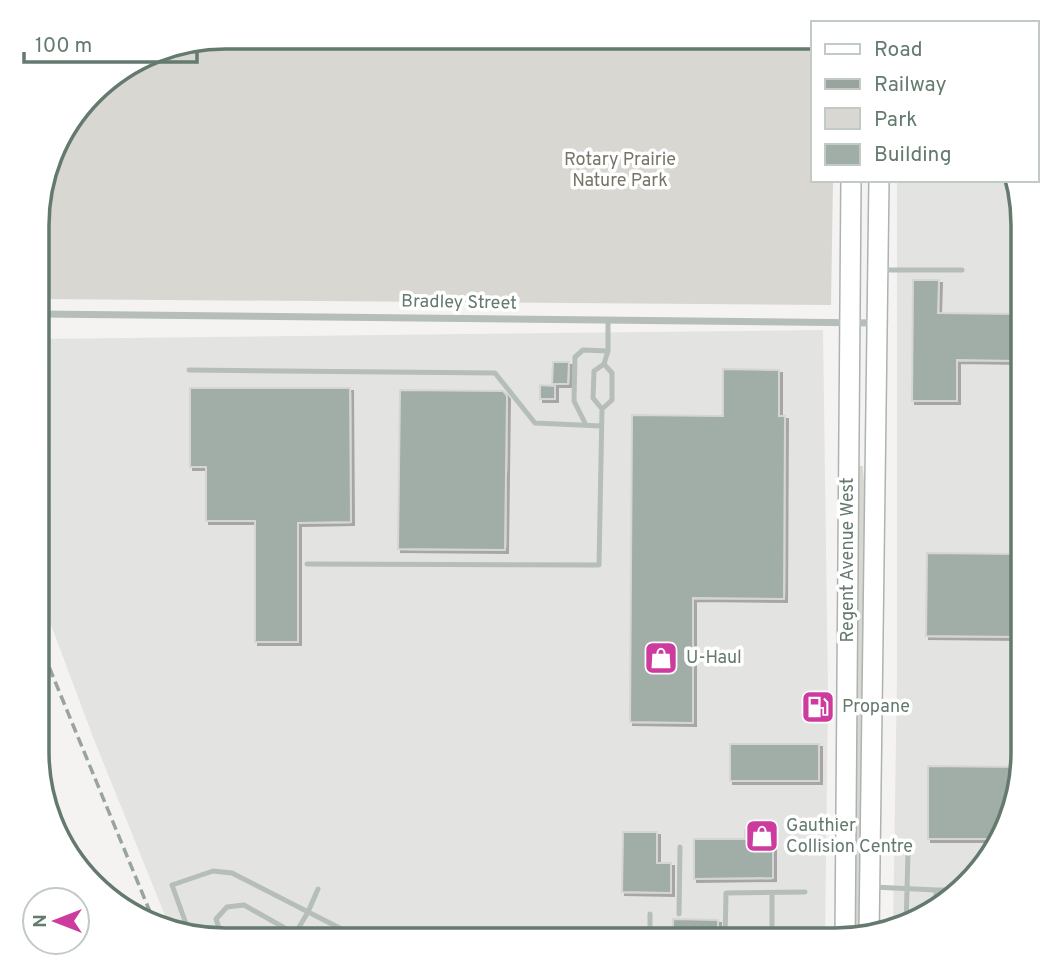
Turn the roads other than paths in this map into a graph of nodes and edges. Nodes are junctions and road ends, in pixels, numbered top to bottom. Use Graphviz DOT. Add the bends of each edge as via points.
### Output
graph roads {
  1 [pos="851,182"];
  2 [pos="879,182"];
  3 [pos="879,270"];
  4 [pos="962,270"];
  5 [pos="49,314"];
  6 [pos="608,320"];
  7 [pos="849,323"];
  8 [pos="878,324"];
  9 [pos="608,351"];
  10 [pos="604,364"];
  11 [pos="189,370"];
  12 [pos="602,409"];
  13 [pos="586,425"];
  14 [pos="601,426"];
  15 [pos="307,564"];
  16 [pos="680,847"];
  17 [pos="908,853"];
  18 [pos="870,887"];
  19 [pos="907,888"];
  20 [pos="318,889"];
  21 [pos="936,890"];
  22 [pos="943,890"];
  23 [pos="805,892"];
  24 [pos="772,893"];
  25 [pos="936,896"];
  26 [pos="307,912"];
  27 [pos="906,913"];
  28 [pos="650,914"];
  29 [pos="679,914"];
  30 [pos="186,923"];
  31 [pos="869,924"];
  32 [pos="219,927"];
  33 [pos="284,928"];
  34 [pos="298,928"];
  35 [pos="339,928"];
  36 [pos="650,928"];
  37 [pos="725,928"];
  38 [pos="772,928"];
  39 [pos="845,928"];
  1 -- 7 [label="main road, Regent Avenue West"];
  2 -- 3 [label="main road, Regent Avenue West"];
  3 -- 4 [label="lane"];
  3 -- 8 [label="main road, Regent Avenue West"];
  5 -- 6 [label="street, Bradley Street"];
  6 -- 7 [label="street, Bradley Street"];
  6 -- 9 [label="lane"];
  7 -- 8 [label="street, Bradley Street"];
  7 -- 39 [label="main road, Regent Avenue West"];
  8 -- 18 [label="main road, Regent Avenue West"];
  9 -- 10 [label="lane"];
  9 -- 13 [label="lane" via="583,351 575,357 574,401"];
  10 -- 12 [label="lane" via="612,373 612,400"];
  10 -- 12 [label="lane" via="594,371 593,398"];
  11 -- 13 [label="lane" via="495,373 535,424"];
  12 -- 14 [label="lane"];
  13 -- 14 [label="lane"];
  14 -- 15 [label="lane" via="599,565"];
  16 -- 29 [label="lane"];
  17 -- 19 [label="lane"];
  18 -- 19 [label="lane"];
  18 -- 31 [label="main road, Regent Avenue West"];
  19 -- 21 [label="lane"];
  19 -- 27 [label="lane"];
  20 -- 26 [label="lane"];
  21 -- 22 [label="lane"];
  21 -- 25 [label="lane"];
  23 -- 24 [label="lane"];
  24 -- 37 [label="lane" via="726,893"];
  24 -- 38 [label="lane"];
  26 -- 30 [label="lane" via="232,873 213,870 172,885"];
  26 -- 34 [label="lane"];
  26 -- 35 [label="lane"];
  28 -- 36 [label="lane"];
  32 -- 33 [label="lane" via="216,919 228,906 244,905"];
}
